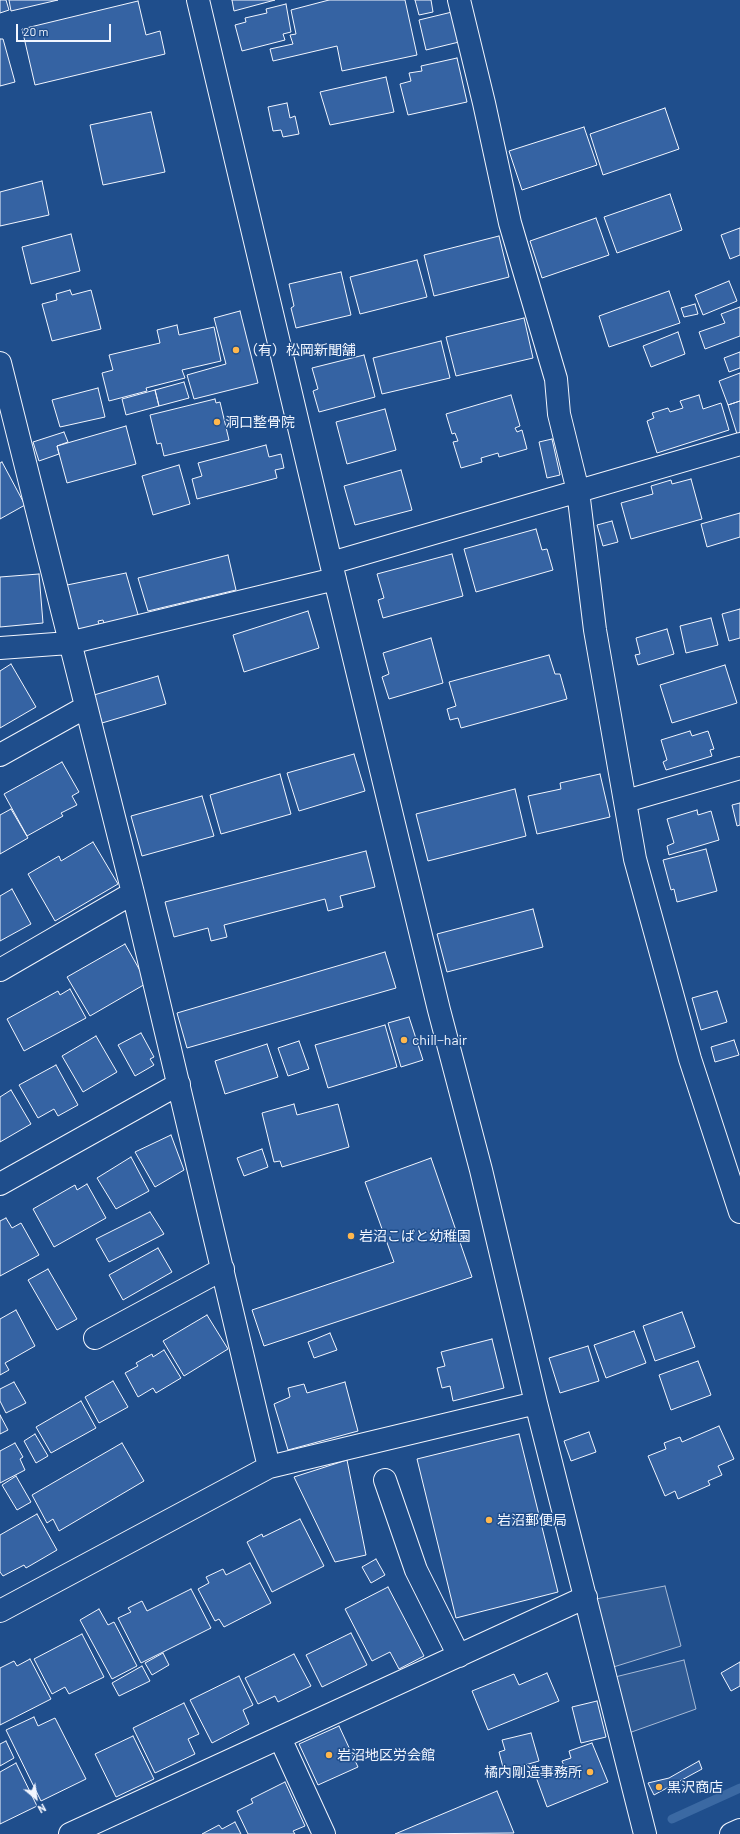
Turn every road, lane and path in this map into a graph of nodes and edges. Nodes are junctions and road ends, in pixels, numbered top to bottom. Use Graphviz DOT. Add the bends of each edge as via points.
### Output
graph roads {
  1 [pos="198,0"];
  2 [pos="459,0"];
  3 [pos="0,363"];
  4 [pos="740,444"];
  5 [pos="578,491"];
  6 [pos="333,571"];
  7 [pos="69,643"];
  8 [pos="0,648"];
  9 [pos="86,707"];
  10 [pos="0,755"];
  11 [pos="740,768"];
  12 [pos="626,801"];
  13 [pos="134,893"];
  14 [pos="0,970"];
  15 [pos="179,1084"];
  16 [pos="0,1184"];
  17 [pos="740,1212"];
  18 [pos="223,1269"];
  19 [pos="95,1338"];
  20 [pos="536,1403"];
  21 [pos="270,1467"];
  22 [pos="385,1480"];
  23 [pos="586,1597"];
  24 [pos="0,1611"];
  25 [pos="459,1656"];
  26 [pos="280,1738"];
  27 [pos="740,1830"];
  28 [pos="70,1834"];
  29 [pos="324,1834"];
  30 [pos="646,1834"];
  31 [pos="731,1834"];
  1 -- 6 [label="street"];
  2 -- 5 [label="street" via="510,223 556,379 560,414"];
  3 -- 7 [label="street"];
  4 -- 5 [label="street"];
  5 -- 6 [label="street"];
  5 -- 12 [label="street" via="595,630"];
  6 -- 7 [label="street"];
  6 -- 20 [label="street"];
  7 -- 8 [label="street"];
  7 -- 9 [label="street"];
  9 -- 10 [label="street"];
  9 -- 13 [label="street"];
  11 -- 12 [label="street"];
  12 -- 17 [label="street" via="635,859 690,1059"];
  13 -- 14 [label="street"];
  13 -- 15 [label="street"];
  15 -- 16 [label="street"];
  15 -- 18 [label="street"];
  18 -- 19 [label="street"];
  18 -- 21 [label="street"];
  20 -- 21 [label="street"];
  20 -- 23 [label="street"];
  21 -- 24 [label="street"];
  22 -- 25 [label="street" via="416,1570"];
  23 -- 25 [label="street"];
  23 -- 30 [label="street"];
  25 -- 26 [label="street"];
  26 -- 28 [label="street"];
  26 -- 29 [label="street"];
  27 -- 31 [label="street"];
}
